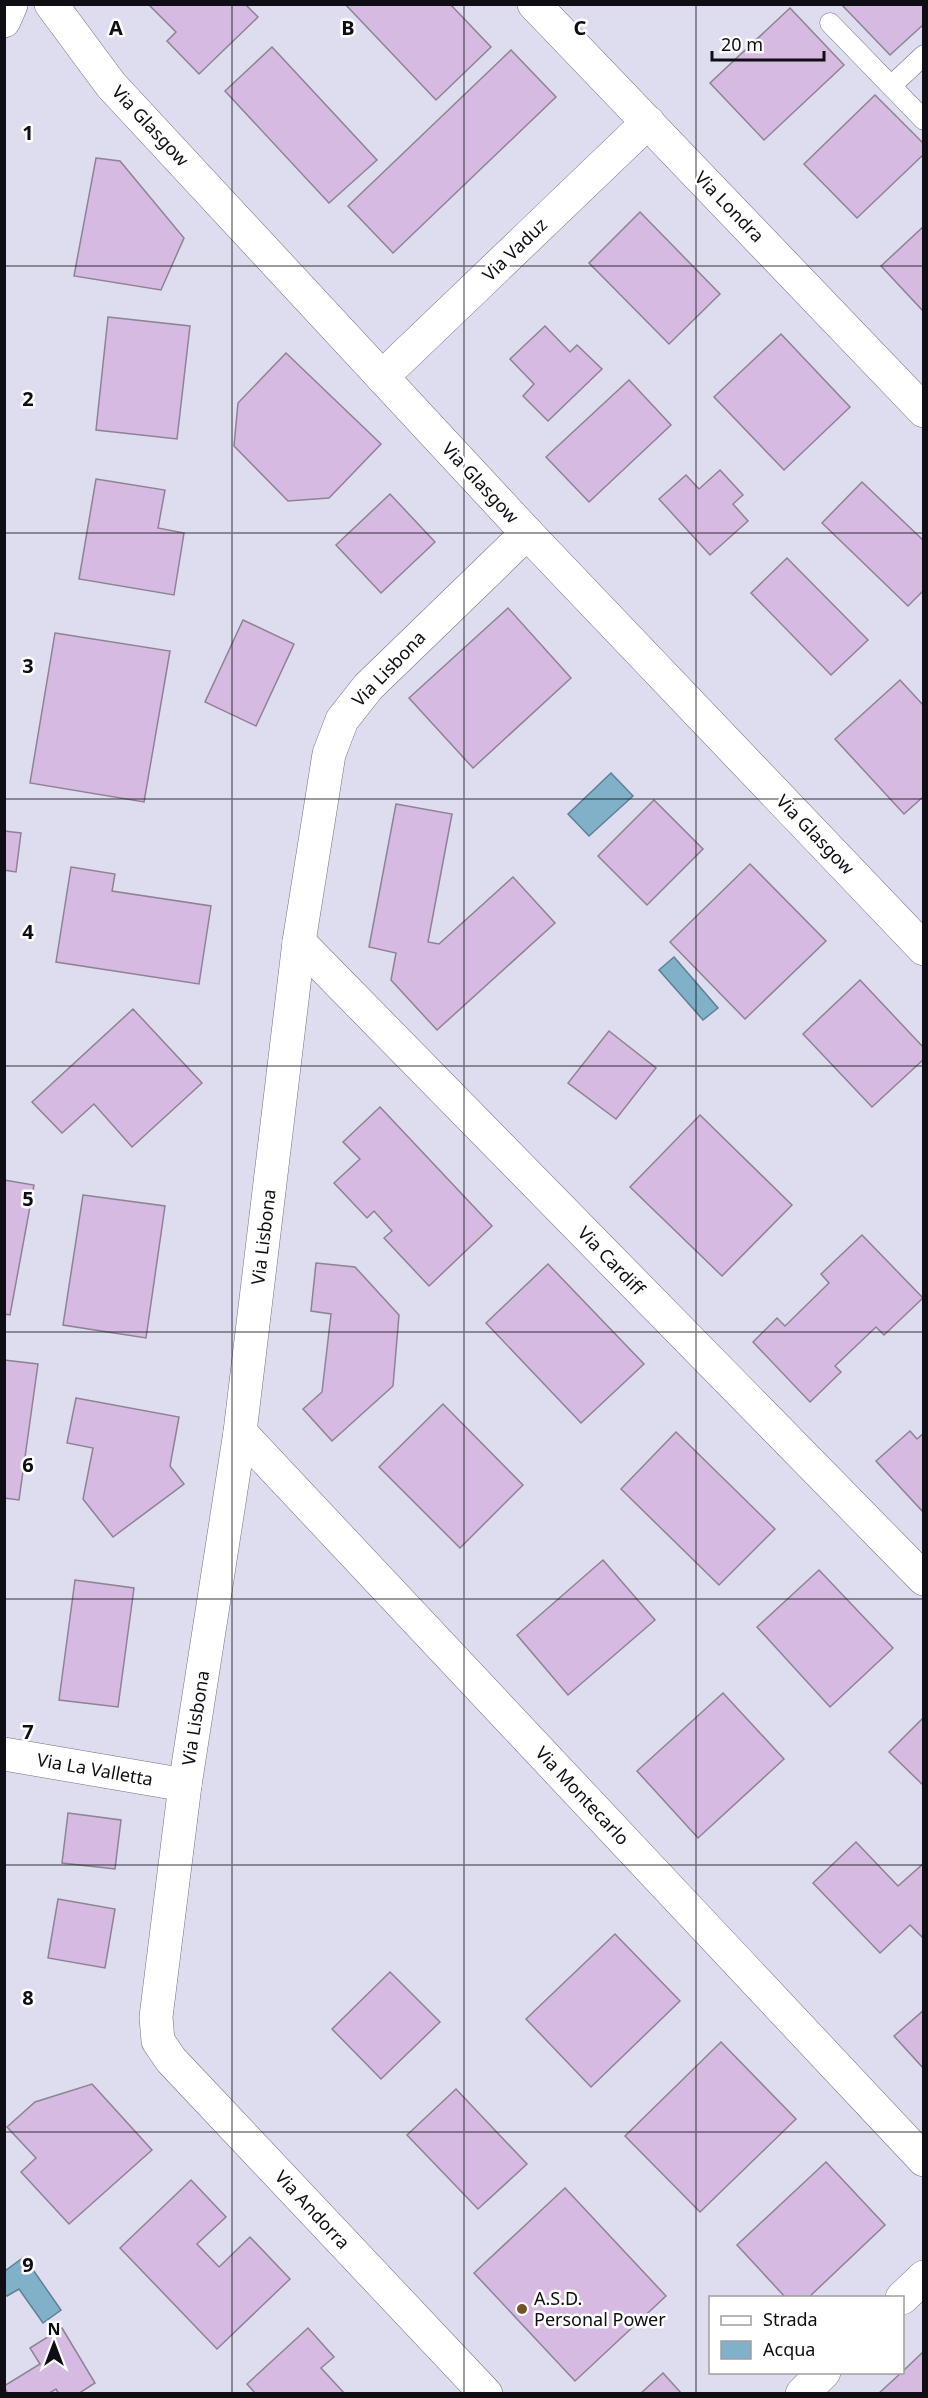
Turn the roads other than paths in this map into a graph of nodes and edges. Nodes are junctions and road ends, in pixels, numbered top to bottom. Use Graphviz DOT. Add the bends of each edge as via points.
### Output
graph roads {
  1 [pos="51,4"];
  2 [pos="534,4"];
  3 [pos="11,5"];
  4 [pos="4,10"];
  5 [pos="4,21"];
  6 [pos="830,23"];
  7 [pos="924,55"];
  8 [pos="891,87"];
  9 [pos="924,120"];
  10 [pos="648,122"];
  11 [pos="382,377"];
  12 [pos="924,411"];
  13 [pos="528,534"];
  14 [pos="299,942"];
  15 [pos="924,949"];
  16 [pos="240,1432"];
  17 [pos="924,1579"];
  18 [pos="4,1754"];
  19 [pos="186,1785"];
  20 [pos="156,2017"];
  21 [pos="924,2160"];
  22 [pos="924,2277"];
  23 [pos="904,2296"];
  24 [pos="823,2374"];
  25 [pos="486,2394"];
  26 [pos="802,2394"];
  1 -- 11 [label="street, Via Glasgow" via="111,85"];
  2 -- 10 [label="street, Via Londra"];
  3 -- 4 [label="street"];
  3 -- 5 [label="street"];
  6 -- 8 [label="lane"];
  7 -- 8 [label="lane"];
  8 -- 9 [label="lane"];
  10 -- 11 [label="street, Via Vaduz"];
  10 -- 12 [label="street, Via Londra"];
  11 -- 13 [label="street, Via Glasgow"];
  13 -- 14 [label="street, Via Lisbona" via="368,687 342,720 327,762"];
  13 -- 15 [label="street, Via Glasgow"];
  14 -- 16 [label="street, Via Lisbona"];
  14 -- 17 [label="street, Via Cardiff"];
  16 -- 19 [label="street, Via Lisbona"];
  16 -- 21 [label="street, Via Montecarlo"];
  18 -- 19 [label="street, Via La Valletta"];
  19 -- 20 [label="street, Via Lisbona"];
  20 -- 25 [label="street, Via Andorra" via="158,2040 171,2061"];
  22 -- 23 [label="street"];
  24 -- 26 [label="street"];
}
